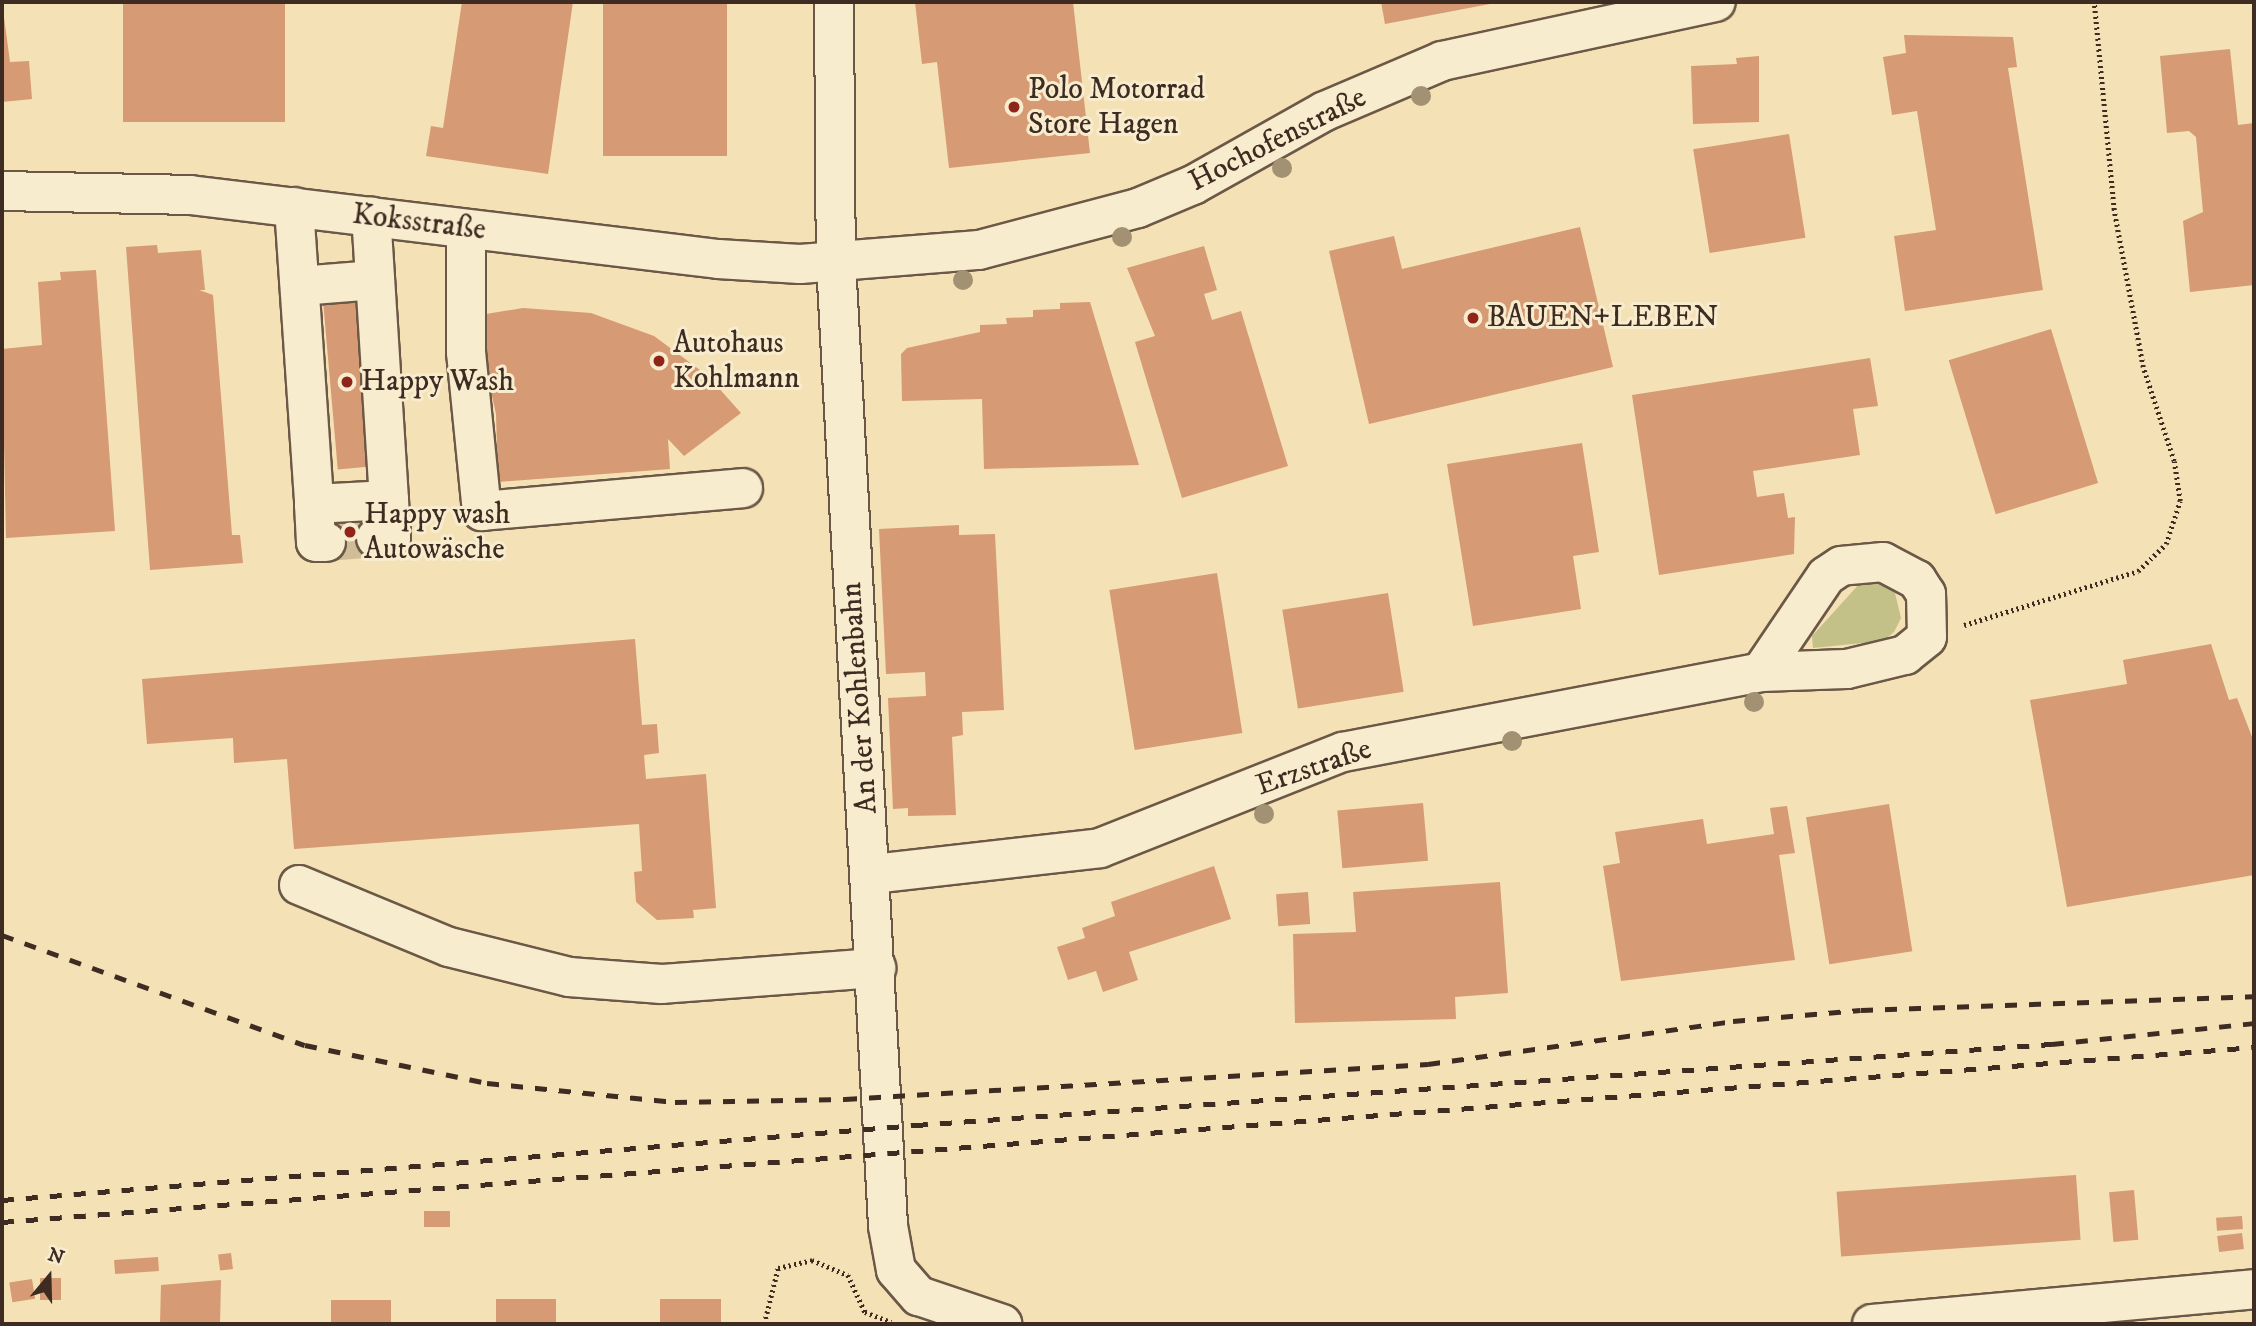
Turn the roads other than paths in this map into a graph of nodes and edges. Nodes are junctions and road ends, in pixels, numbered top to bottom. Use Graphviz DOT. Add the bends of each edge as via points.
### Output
graph roads {
  1 [pos="834,2"];
  2 [pos="1716,2"];
  3 [pos="2,191"];
  4 [pos="294,207"];
  5 [pos="371,217"];
  6 [pos="467,229"];
  7 [pos="836,262"];
  8 [pos="375,280"];
  9 [pos="300,286"];
  10 [pos="743,488"];
  11 [pos="389,500"];
  12 [pos="314,504"];
  13 [pos="383,538"];
  14 [pos="321,542"];
  15 [pos="1761,672"];
  16 [pos="873,874"];
  17 [pos="299,885"];
  18 [pos="876,968"];
  19 [pos="2254,1289"];
  20 [pos="1002,1324"];
  21 [pos="1872,1324"];
  1 -- 7 [label="street, An der Kohlenbahn"];
  2 -- 7 [label="street, Hochofenstraße" via="1442,61 1325,111 1193,186 1138,208 979,250"];
  3 -- 4 [label="street, Koksstraße" via="190,195"];
  4 -- 5 [label="street, Koksstraße"];
  4 -- 9 [label="street"];
  5 -- 6 [label="street, Koksstraße"];
  5 -- 8 [label="street"];
  6 -- 7 [label="street, Koksstraße" via="718,259"];
  6 -- 10 [label="street" via="466,352 482,511"];
  7 -- 16 [label="street, An der Kohlenbahn"];
  8 -- 9 [label="street"];
  8 -- 11 [label="street"];
  9 -- 12 [label="street"];
  11 -- 12 [label="street"];
  11 -- 13 [label="street"];
  12 -- 14 [label="street"];
  15 -- 15 [label="street, Erzstraße" via="1847,669 1905,655 1927,637 1926,594 1917,580 1883,562 1852,563 1826,576"];
  15 -- 16 [label="street, Erzstraße" via="1343,752 1100,848"];
  16 -- 18 [label="street, An der Kohlenbahn"];
  17 -- 18 [label="street" via="449,947 569,977 662,984"];
  18 -- 20 [label="street, An der Kohlenbahn" via="888,1226 896,1270 919,1296"];
  19 -- 21 [label="street"];
}
